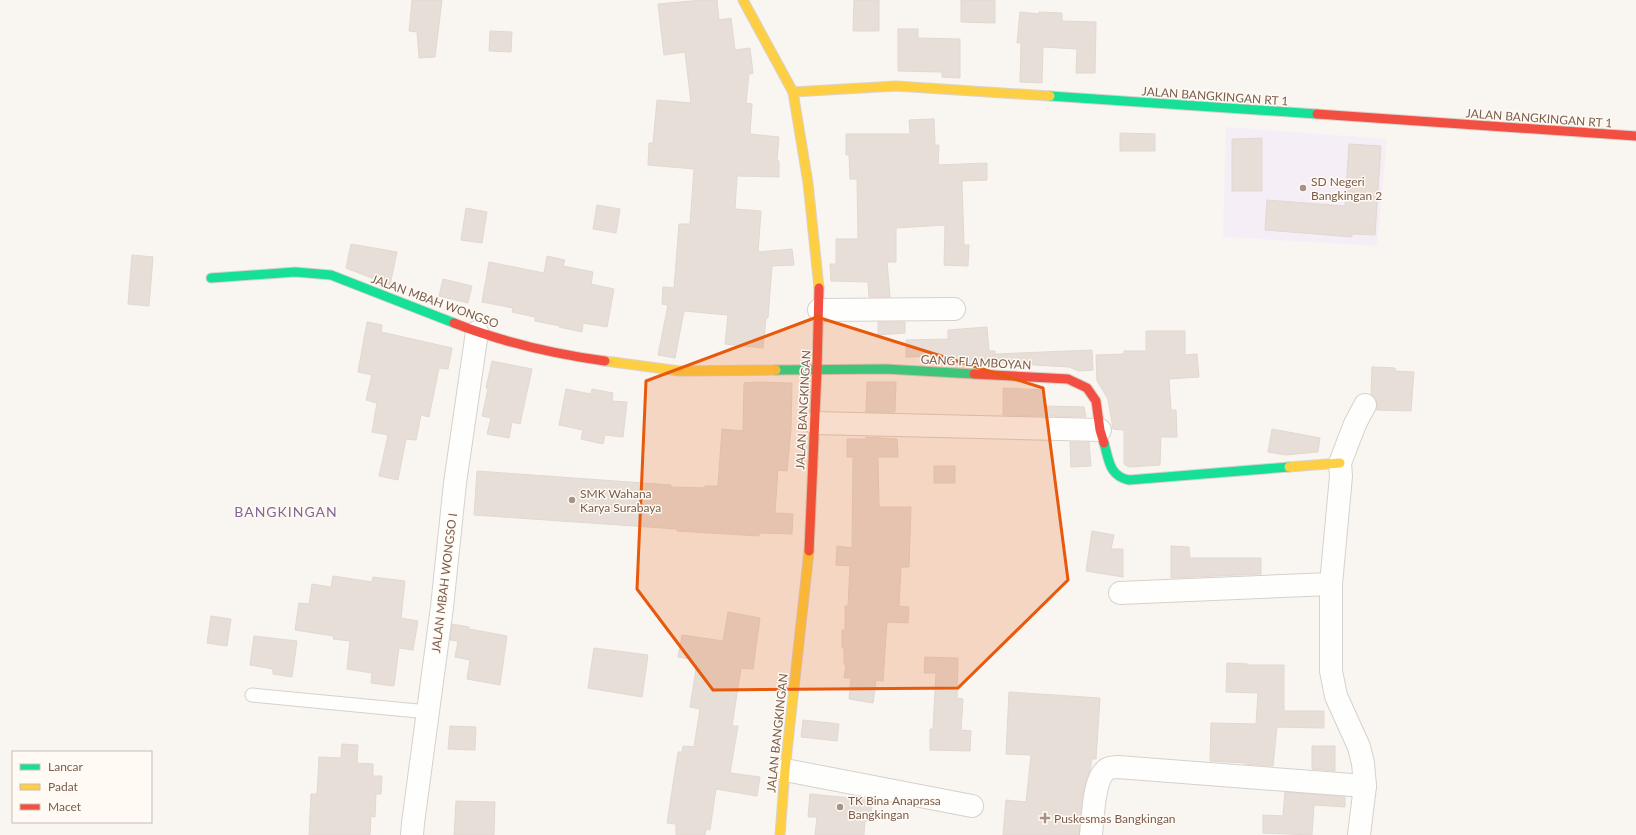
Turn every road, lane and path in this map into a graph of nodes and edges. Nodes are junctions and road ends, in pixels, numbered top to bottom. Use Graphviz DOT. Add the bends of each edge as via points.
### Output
graph roads {
  1 [pos="743,0"];
  2 [pos="793,92"];
  3 [pos="1636,136"];
  4 [pos="211,278"];
  5 [pos="954,309"];
  6 [pos="819,310"];
  7 [pos="477,332"];
  8 [pos="817,368"];
  9 [pos="1365,405"];
  10 [pos="815,423"];
  11 [pos="1100,430"];
  12 [pos="1340,463"];
  13 [pos="1331,584"];
  14 [pos="1120,593"];
  15 [pos="252,695"];
  16 [pos="428,712"];
  17 [pos="785,770"];
  18 [pos="1365,786"];
  19 [pos="972,806"];
  20 [pos="412,835"];
  21 [pos="780,835"];
  22 [pos="1091,835"];
  23 [pos="1359,835"];
  1 -- 2 [label="street, JALAN BANGKINGAN"];
  2 -- 3 [label="street, JALAN BANGKINGAN RT 1" via="896,86"];
  2 -- 6 [label="street, JALAN BANGKINGAN" via="809,190 819,280"];
  4 -- 7 [label="street, JALAN MBAH WONGSO" via="295,272 330,275"];
  5 -- 6 [label="street"];
  6 -- 8 [label="street, JALAN BANGKINGAN"];
  7 -- 8 [label="street, JALAN MBAH WONGSO" via="563,355 680,372"];
  7 -- 16 [label="street, JALAN MBAH WONGSO I" via="455,483"];
  8 -- 10 [label="street, JALAN BANGKINGAN"];
  8 -- 11 [label="street, GANG FLAMBOYAN" via="886,369 1068,379 1087,388 1096,401"];
  9 -- 12 [label="street"];
  10 -- 11 [label="street"];
  10 -- 17 [label="street, JALAN BANGKINGAN" via="809,549"];
  11 -- 12 [label="street, GANG FLAMBOYAN" via="1112,469 1120,478 1129,480"];
  12 -- 13 [label="street"];
  13 -- 14 [label="street"];
  13 -- 18 [label="street" via="1331,671 1336,696 1359,748"];
  15 -- 16 [label="lane"];
  16 -- 20 [label="street, JALAN MBAH WONGSO I"];
  17 -- 19 [label="street"];
  17 -- 21 [label="street, JALAN BANGKINGAN"];
  18 -- 22 [label="street" via="1107,768 1100,776"];
  18 -- 23 [label="street"];
}
